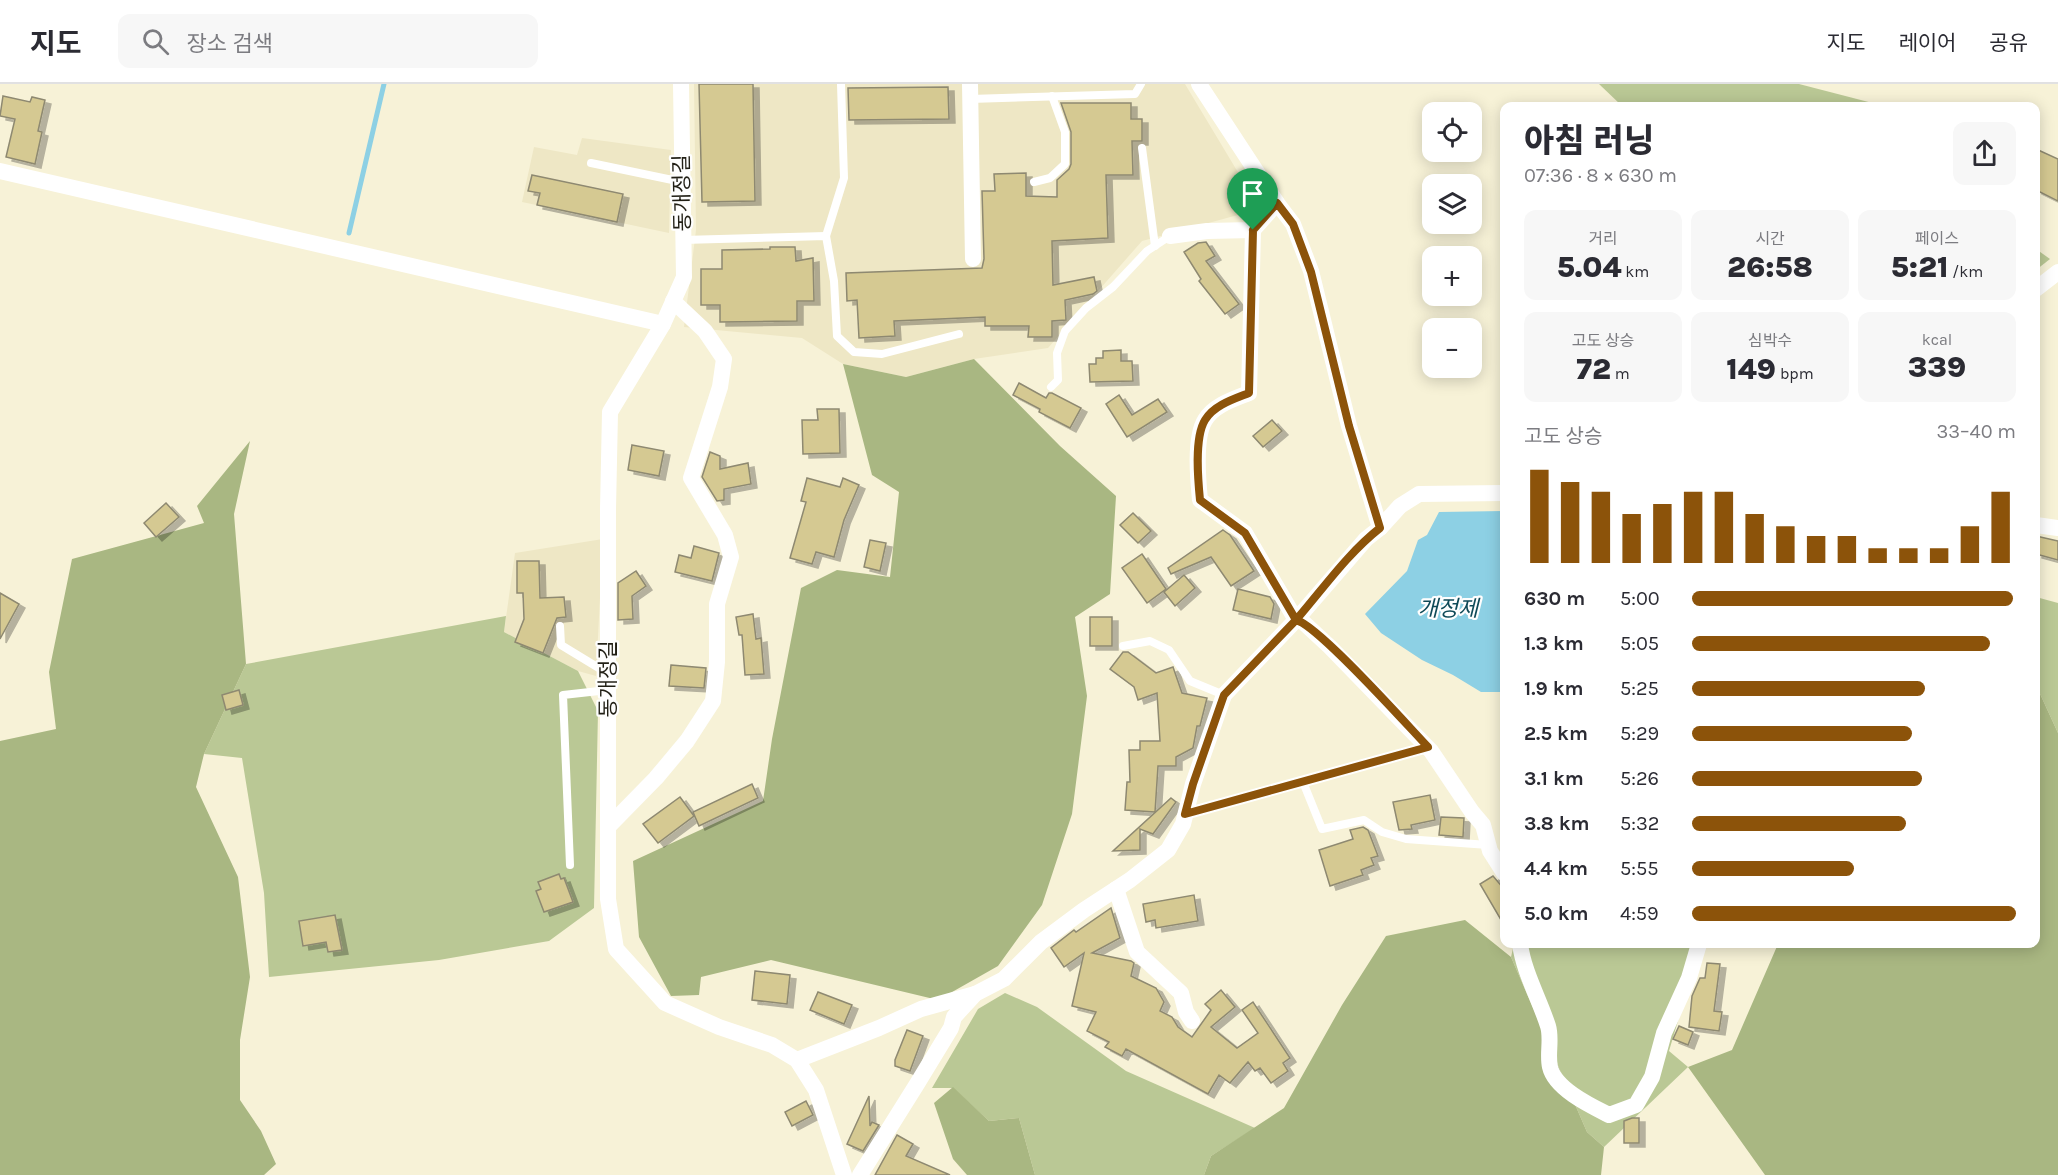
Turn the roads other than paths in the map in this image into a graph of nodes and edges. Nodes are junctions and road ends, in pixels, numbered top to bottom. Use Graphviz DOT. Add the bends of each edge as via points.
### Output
graph roads {
  1 [pos="681,84"];
  2 [pos="841,84"];
  3 [pos="1141,84"];
  4 [pos="1199,84"];
  5 [pos="970,92"];
  6 [pos="1052,96"];
  7 [pos="1142,148"];
  8 [pos="591,163"];
  9 [pos="0,171"];
  10 [pos="682,182"];
  11 [pos="1034,183"];
  12 [pos="1277,203"];
  13 [pos="1253,230"];
  14 [pos="826,236"];
  15 [pos="1170,236"];
  16 [pos="683,240"];
  17 [pos="1155,246"];
  18 [pos="973,259"];
  19 [pos="2058,272"];
  20 [pos="2040,286"];
  21 [pos="673,301"];
  22 [pos="663,324"];
  23 [pos="959,334"];
  24 [pos="1050,387"];
  25 [pos="1500,493"];
  26 [pos="2040,526"];
  27 [pos="1380,528"];
  28 [pos="2058,528"];
  29 [pos="1296,620"];
  30 [pos="560,626"];
  31 [pos="1122,646"];
  32 [pos="608,682"];
  33 [pos="1224,695"];
  34 [pos="1428,747"];
  35 [pos="1303,782"];
  36 [pos="1185,814"];
  37 [pos="608,827"];
  38 [pos="1488,845"];
  39 [pos="570,865"];
  40 [pos="1500,866"];
  41 [pos="1116,889"];
  42 [pos="1521,948"];
  43 [pos="1698,948"];
  44 [pos="975,994"];
  45 [pos="1192,1021"];
  46 [pos="797,1059"];
  47 [pos="844,1175"];
  48 [pos="860,1175"];
  1 -- 10 [label="street, 동개정길"];
  2 -- 14 [label="lane" via="844,178"];
  3 -- 6 [label="lane" via="1135,94"];
  4 -- 12 [label="street"];
  5 -- 6 [label="lane"];
  5 -- 18 [label="street"];
  6 -- 11 [label="lane" via="1065,132 1065,164 1050,178"];
  7 -- 17 [label="lane"];
  8 -- 10 [label="lane"];
  9 -- 22 [label="street"];
  10 -- 16 [label="street, 동개정길"];
  12 -- 13 [label="street"];
  12 -- 27 [label="street" via="1293,224 1311,272 1349,426"];
  13 -- 15 [label="street"];
  13 -- 29 [label="street" via="1249,393 1221,405 1205,419 1200,433 1198,482 1200,500 1245,533"];
  14 -- 16 [label="lane"];
  14 -- 23 [label="lane" via="837,336 854,352 882,354"];
  15 -- 17 [label="lane"];
  16 -- 21 [label="street, 동개정길" via="684,277"];
  17 -- 24 [label="lane" via="1065,331 1057,354 1058,380"];
  19 -- 20 [label="street"];
  21 -- 22 [label="street, 동개정길"];
  21 -- 37 [label="street" via="705,331 724,359 720,387 692,478 725,535 731,557 717,604 713,701 657,778"];
  22 -- 32 [label="street, 동개정길" via="610,412"];
  25 -- 27 [label="street" via="1419,494 1400,506"];
  26 -- 28 [label="street"];
  27 -- 29 [label="street" via="1342,565"];
  29 -- 33 [label="street"];
  29 -- 34 [label="street" via="1330,647"];
  30 -- 32 [label="lane" via="561,645"];
  31 -- 33 [label="lane" via="1150,641 1168,650 1190,681"];
  32 -- 37 [label="street, 동개정길"];
  32 -- 39 [label="lane" via="563,695"];
  33 -- 36 [label="street"];
  34 -- 35 [label="lane"];
  34 -- 38 [label="street" via="1483,825"];
  35 -- 36 [label="lane"];
  35 -- 38 [label="lane" via="1322,830 1364,820 1382,832 1406,839"];
  36 -- 41 [label="street" via="1168,850"];
  37 -- 46 [label="street, 동개정길" via="608,899 616,949 666,1003 772,1045"];
  38 -- 40 [label="street"];
  41 -- 44 [label="street" via="1041,942 1005,979"];
  41 -- 45 [label="street" via="1137,952 1181,993 1185,1012"];
  42 -- 43 [label="street" via="1526,972 1549,1028 1550,1069 1562,1087 1609,1115 1636,1105 1652,1077 1664,1033"];
  44 -- 46 [label="street" via="921,1009"];
  44 -- 48 [label="street" via="954,1017 951,1028"];
  46 -- 47 [label="street, 동개정길" via="816,1090"];
}
